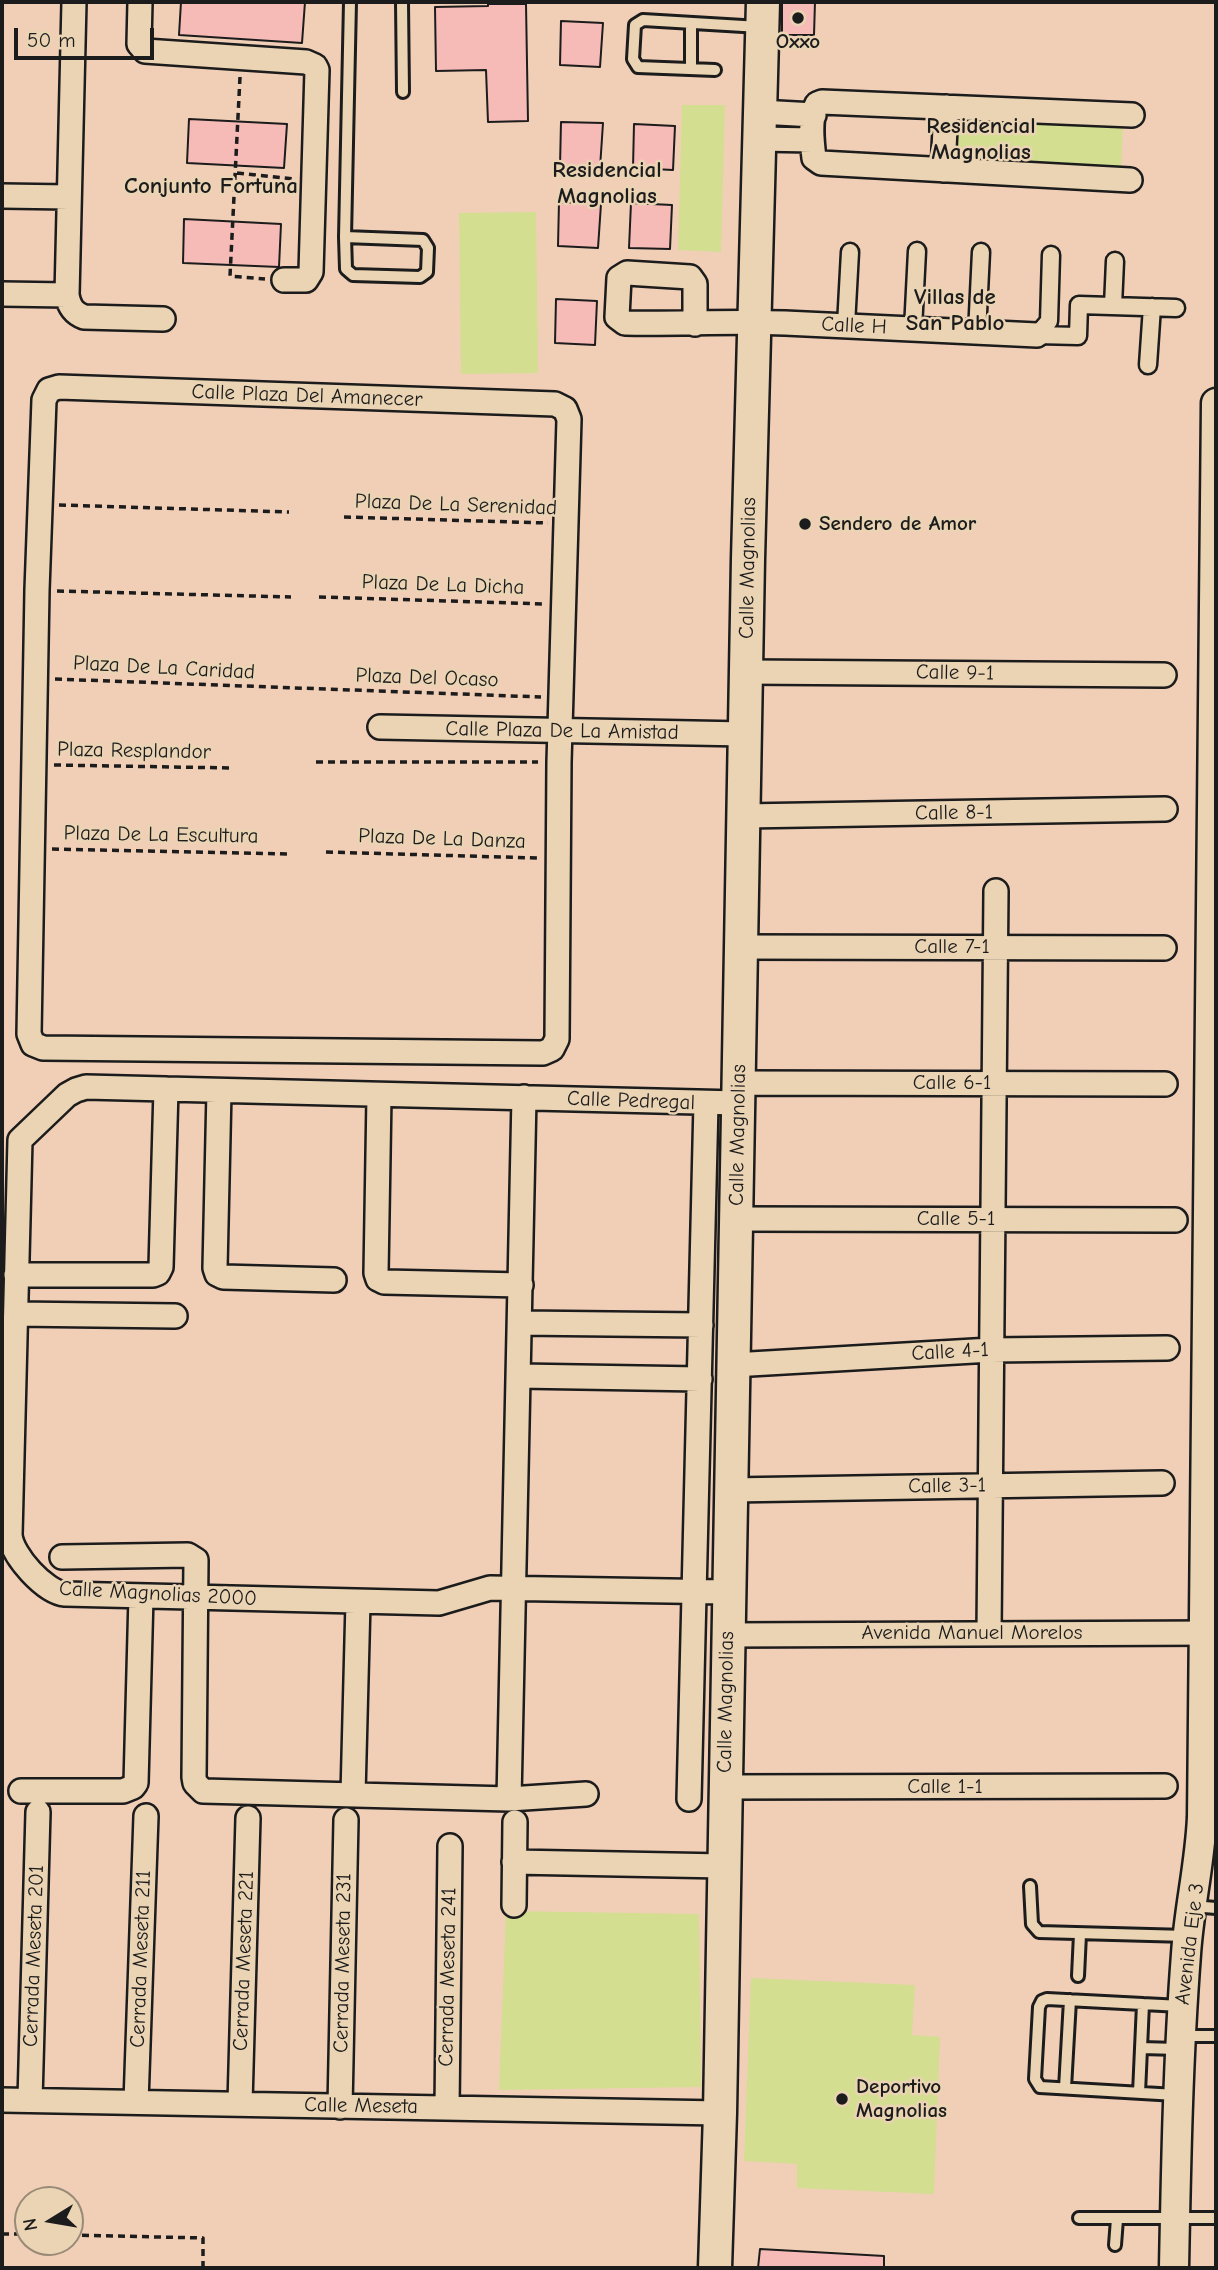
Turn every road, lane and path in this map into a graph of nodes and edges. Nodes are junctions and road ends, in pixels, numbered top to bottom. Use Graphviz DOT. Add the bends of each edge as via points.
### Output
graph roads {
  1 [pos="74,2"];
  2 [pos="140,2"];
  3 [pos="350,2"];
  4 [pos="402,2"];
  5 [pos="763,15"];
  6 [pos="691,23"];
  7 [pos="241,58"];
  8 [pos="691,69"];
  9 [pos="715,70"];
  10 [pos="404,92"];
  11 [pos="946,107"];
  12 [pos="814,115"];
  13 [pos="1132,115"];
  14 [pos="760,126"];
  15 [pos="813,140"];
  16 [pos="943,170"];
  17 [pos="237,173"];
  18 [pos="1130,180"];
  19 [pos="315,181"];
  20 [pos="2,196"];
  21 [pos="69,197"];
  22 [pos="345,237"];
  23 [pos="917,251"];
  24 [pos="850,252"];
  25 [pos="981,252"];
  26 [pos="1051,255"];
  27 [pos="1115,261"];
  28 [pos="284,280"];
  29 [pos="2,294"];
  30 [pos="67,295"];
  31 [pos="1113,306"];
  32 [pos="1152,307"];
  33 [pos="1176,308"];
  34 [pos="163,319"];
  35 [pos="755,322"];
  36 [pos="695,324"];
  37 [pos="846,325"];
  38 [pos="913,329"];
  39 [pos="977,333"];
  40 [pos="1037,335"];
  41 [pos="1148,365"];
  42 [pos="1216,403"];
  43 [pos="1216,419"];
  44 [pos="40,505"];
  45 [pos="289,512"];
  46 [pos="344,517"];
  47 [pos="568,524"];
  48 [pos="1216,533"];
  49 [pos="37,590"];
  50 [pos="291,597"];
  51 [pos="319,597"];
  52 [pos="565,605"];
  53 [pos="1215,612"];
  54 [pos="746,672"];
  55 [pos="1164,675"];
  56 [pos="36,678"];
  57 [pos="1215,684"];
  58 [pos="291,689"];
  59 [pos="561,698"];
  60 [pos="380,727"];
  61 [pos="560,731"];
  62 [pos="745,734"];
  63 [pos="1215,736"];
  64 [pos="316,762"];
  65 [pos="559,762"];
  66 [pos="34,765"];
  67 [pos="233,768"];
  68 [pos="1165,809"];
  69 [pos="744,816"];
  70 [pos="1214,824"];
  71 [pos="33,848"];
  72 [pos="326,852"];
  73 [pos="288,854"];
  74 [pos="558,858"];
  75 [pos="996,891"];
  76 [pos="1214,915"];
  77 [pos="740,947"];
  78 [pos="995,947"];
  79 [pos="1164,948"];
  80 [pos="1214,1010"];
  81 [pos="1213,1040"];
  82 [pos="1213,1073"];
  83 [pos="996,1083"];
  84 [pos="1165,1084"];
  85 [pos="166,1088"];
  86 [pos="219,1091"];
  87 [pos="738,1093"];
  88 [pos="379,1096"];
  89 [pos="524,1097"];
  90 [pos="706,1103"];
  91 [pos="1213,1215"];
  92 [pos="736,1219"];
  93 [pos="993,1219"];
  94 [pos="1175,1220"];
  95 [pos="16,1275"];
  96 [pos="334,1280"];
  97 [pos="521,1285"];
  98 [pos="16,1314"];
  99 [pos="175,1316"];
  100 [pos="1212,1321"];
  101 [pos="520,1323"];
  102 [pos="701,1325"];
  103 [pos="1167,1348"];
  104 [pos="991,1350"];
  105 [pos="733,1365"];
  106 [pos="519,1376"];
  107 [pos="700,1379"];
  108 [pos="1211,1421"];
  109 [pos="1162,1483"];
  110 [pos="989,1486"];
  111 [pos="731,1490"];
  112 [pos="1211,1497"];
  113 [pos="62,1557"];
  114 [pos="514,1588"];
  115 [pos="695,1591"];
  116 [pos="729,1592"];
  117 [pos="141,1596"];
  118 [pos="197,1597"];
  119 [pos="358,1602"];
  120 [pos="989,1632"];
  121 [pos="1210,1633"];
  122 [pos="727,1635"];
  123 [pos="1210,1779"];
  124 [pos="1165,1786"];
  125 [pos="724,1787"];
  126 [pos="21,1791"];
  127 [pos="353,1794"];
  128 [pos="586,1794"];
  129 [pos="509,1799"];
  130 [pos="689,1799"];
  131 [pos="38,1812"];
  132 [pos="146,1816"];
  133 [pos="248,1818"];
  134 [pos="346,1820"];
  135 [pos="515,1822"];
  136 [pos="450,1846"];
  137 [pos="514,1862"];
  138 [pos="724,1866"];
  139 [pos="1030,1886"];
  140 [pos="514,1905"];
  141 [pos="1204,1907"];
  142 [pos="1080,1934"];
  143 [pos="1187,1936"];
  144 [pos="1078,1976"];
  145 [pos="1070,2000"];
  146 [pos="1143,2004"];
  147 [pos="1182,2006"];
  148 [pos="1216,2036"];
  149 [pos="1181,2042"];
  150 [pos="1141,2048"];
  151 [pos="1065,2088"];
  152 [pos="1139,2093"];
  153 [pos="1179,2095"];
  154 [pos="2,2100"];
  155 [pos="30,2100"];
  156 [pos="136,2102"];
  157 [pos="240,2103"];
  158 [pos="340,2107"];
  159 [pos="447,2108"];
  160 [pos="720,2113"];
  161 [pos="1079,2218"];
  162 [pos="1175,2218"];
  163 [pos="1216,2218"];
  164 [pos="1117,2219"];
  165 [pos="84,2235"];
  166 [pos="1115,2245"];
  167 [pos="203,2268"];
  168 [pos="715,2268"];
  169 [pos="1174,2268"];
  1 -- 21 [label="street"];
  2 -- 7 [label="street" via="139,44 145,51"];
  3 -- 22 [label="lane"];
  4 -- 10 [label="lane"];
  5 -- 6 [label="lane"];
  5 -- 14 [label="main road, Calle Magnolias"];
  6 -- 8 [label="lane"];
  6 -- 8 [label="lane" via="639,20 633,59 638,67"];
  7 -- 17 [label="path"];
  7 -- 19 [label="street" via="315,66"];
  8 -- 9 [label="lane"];
  11 -- 12 [label="street" via="819,102"];
  11 -- 13 [label="street"];
  11 -- 16 [label="street"];
  12 -- 14 [label="street"];
  12 -- 15 [label="street"];
  14 -- 15 [label="street"];
  14 -- 35 [label="main road, Calle Magnolias"];
  15 -- 16 [label="street" via="818,162"];
  16 -- 18 [label="street"];
  17 -- 19 [label="path"];
  17 -- 28 [label="path" via="230,276"];
  19 -- 28 [label="street" via="310,275 306,280"];
  20 -- 21 [label="street"];
  21 -- 30 [label="street"];
  22 -- 22 [label="lane" via="345,266 350,274 419,277 428,272 424,240"];
  23 -- 38 [label="street"];
  24 -- 37 [label="street"];
  25 -- 39 [label="street"];
  26 -- 40 [label="street" via="1049,321"];
  27 -- 31 [label="street"];
  29 -- 30 [label="street"];
  30 -- 34 [label="street" via="72,310 84,317"];
  31 -- 32 [label="street"];
  31 -- 40 [label="street" via="1079,305 1078,336"];
  32 -- 33 [label="street"];
  32 -- 41 [label="street"];
  35 -- 36 [label="street, Calle H"];
  35 -- 37 [label="street, Calle H"];
  35 -- 54 [label="main road, Calle Magnolias"];
  36 -- 36 [label="street, Calle H" via="619,320 621,275 693,278"];
  37 -- 38 [label="street, Calle H"];
  38 -- 39 [label="street, Calle H"];
  39 -- 40 [label="street, Calle H"];
  42 -- 43 [label="street, Avenida Eje 3"];
  43 -- 48 [label="street, Avenida Eje 3"];
  44 -- 45 [label="path"];
  44 -- 47 [label="street, Calle Plaza Del Amanecer" via="44,400 49,390 59,387 542,404 561,405 569,419"];
  44 -- 49 [label="street"];
  46 -- 47 [label="path, Plaza De La Serenidad"];
  47 -- 52 [label="street"];
  48 -- 53 [label="street, Avenida Eje 3"];
  49 -- 50 [label="path"];
  49 -- 56 [label="street"];
  51 -- 52 [label="path, Plaza De La Dicha"];
  52 -- 59 [label="street"];
  53 -- 57 [label="street, Avenida Eje 3"];
  54 -- 55 [label="street, Calle 9-1"];
  54 -- 62 [label="main road, Calle Magnolias"];
  56 -- 58 [label="path, Plaza De La Caridad"];
  56 -- 66 [label="street"];
  57 -- 63 [label="street, Avenida Eje 3"];
  58 -- 59 [label="path, Plaza Del Ocaso"];
  59 -- 61 [label="street"];
  60 -- 61 [label="street, Calle Plaza De La Amistad"];
  61 -- 62 [label="street, Calle Plaza De La Amistad"];
  61 -- 65 [label="street"];
  62 -- 69 [label="main road, Calle Magnolias"];
  63 -- 70 [label="street, Avenida Eje 3"];
  64 -- 65 [label="path"];
  65 -- 74 [label="street"];
  66 -- 67 [label="path, Plaza Resplandor"];
  66 -- 71 [label="street"];
  68 -- 69 [label="street, Calle 8-1"];
  69 -- 77 [label="main road, Calle Magnolias"];
  70 -- 76 [label="street, Avenida Eje 3"];
  71 -- 73 [label="path, Plaza De La Escultura"];
  71 -- 74 [label="street" via="29,1034 33,1044 43,1048 548,1052 557,1039"];
  72 -- 74 [label="path, Plaza De La Danza"];
  75 -- 78 [label="street"];
  76 -- 80 [label="street, Avenida Eje 3"];
  77 -- 78 [label="street, Calle 7-1"];
  77 -- 87 [label="main road, Calle Magnolias"];
  78 -- 79 [label="street, Calle 7-1"];
  78 -- 83 [label="street"];
  80 -- 81 [label="street, Avenida Eje 3"];
  81 -- 82 [label="street, Avenida Eje 3"];
  82 -- 91 [label="street, Avenida Eje 3"];
  83 -- 84 [label="street, Calle 6-1"];
  83 -- 87 [label="street, Calle 6-1"];
  83 -- 93 [label="street"];
  85 -- 86 [label="street"];
  85 -- 95 [label="street, Calle Magnolias 2000" via="76,1090 19,1140"];
  85 -- 95 [label="street" via="158,1273"];
  86 -- 88 [label="street, Calle Pedregal"];
  86 -- 96 [label="street" via="217,1274"];
  87 -- 90 [label="street, Calle Pedregal"];
  87 -- 92 [label="main road, Calle Magnolias"];
  88 -- 89 [label="street, Calle Pedregal"];
  88 -- 97 [label="street" via="378,1279"];
  89 -- 90 [label="street, Calle Pedregal"];
  89 -- 97 [label="street"];
  90 -- 102 [label="street"];
  91 -- 100 [label="street, Avenida Eje 3"];
  92 -- 93 [label="street, Calle 5-1"];
  92 -- 105 [label="main road, Calle Magnolias"];
  93 -- 94 [label="street, Calle 5-1"];
  93 -- 104 [label="street"];
  95 -- 98 [label="street, Calle Magnolias 2000"];
  97 -- 101 [label="street"];
  98 -- 99 [label="street"];
  98 -- 117 [label="street, Calle Magnolias 2000" via="12,1546 55,1592"];
  100 -- 108 [label="street, Avenida Eje 3"];
  101 -- 102 [label="street"];
  101 -- 106 [label="street"];
  102 -- 107 [label="street"];
  103 -- 104 [label="street, Calle 4-1"];
  104 -- 105 [label="street, Calle 4-1"];
  104 -- 110 [label="street"];
  105 -- 111 [label="main road, Calle Magnolias"];
  106 -- 107 [label="street"];
  106 -- 114 [label="street"];
  107 -- 115 [label="street"];
  108 -- 112 [label="street, Avenida Eje 3"];
  109 -- 110 [label="street, Calle 3-1"];
  110 -- 111 [label="street, Calle 3-1"];
  110 -- 120 [label="street"];
  111 -- 116 [label="main road, Calle Magnolias"];
  112 -- 121 [label="street, Avenida Eje 3"];
  113 -- 118 [label="street" via="192,1556 197,1564"];
  114 -- 115 [label="street, Calle Magnolias 2000"];
  114 -- 119 [label="street, Calle Magnolias 2000" via="482,1590 439,1603"];
  114 -- 129 [label="street"];
  115 -- 116 [label="street, Calle Magnolias 2000"];
  115 -- 130 [label="street"];
  116 -- 122 [label="main road, Calle Magnolias"];
  117 -- 118 [label="street, Calle Magnolias 2000"];
  117 -- 126 [label="street" via="136,1783 123,1791"];
  118 -- 119 [label="street, Calle Magnolias 2000"];
  118 -- 127 [label="street" via="194,1777 198,1787 208,1792"];
  119 -- 127 [label="street"];
  120 -- 121 [label="street, Avenida Manuel Morelos"];
  120 -- 122 [label="street, Avenida Manuel Morelos"];
  121 -- 123 [label="street, Avenida Eje 3"];
  122 -- 125 [label="main road, Calle Magnolias"];
  123 -- 141 [label="street, Avenida Eje 3" via="1201,1847"];
  124 -- 125 [label="street, Calle 1-1"];
  125 -- 138 [label="main road, Calle Magnolias"];
  127 -- 129 [label="street"];
  128 -- 129 [label="street"];
  131 -- 155 [label="street, Cerrada Meseta 201"];
  132 -- 156 [label="street, Cerrada Meseta 211"];
  133 -- 157 [label="street, Cerrada Meseta 221"];
  134 -- 158 [label="street, Cerrada Meseta 231"];
  135 -- 137 [label="street"];
  136 -- 159 [label="street, Cerrada Meseta 241"];
  137 -- 138 [label="street"];
  137 -- 140 [label="street"];
  138 -- 160 [label="main road, Calle Magnolias"];
  139 -- 142 [label="lane" via="1035,1929"];
  141 -- 143 [label="street, Avenida Eje 3"];
  142 -- 143 [label="lane"];
  142 -- 144 [label="lane"];
  143 -- 147 [label="street, Avenida Eje 3"];
  145 -- 146 [label="lane"];
  145 -- 151 [label="lane"];
  145 -- 151 [label="lane" via="1044,1999 1038,2007 1036,2082 1040,2087"];
  146 -- 147 [label="lane"];
  146 -- 150 [label="lane"];
  147 -- 149 [label="street, Avenida Eje 3"];
  148 -- 149 [label="lane"];
  149 -- 150 [label="lane"];
  149 -- 153 [label="street, Avenida Eje 3"];
  150 -- 152 [label="lane"];
  151 -- 152 [label="lane"];
  152 -- 153 [label="lane"];
  153 -- 162 [label="street, Avenida Eje 3"];
  154 -- 155 [label="street, Calle Meseta"];
  155 -- 156 [label="street, Calle Meseta"];
  156 -- 157 [label="street, Calle Meseta"];
  157 -- 158 [label="street, Calle Meseta"];
  158 -- 159 [label="street, Calle Meseta"];
  159 -- 160 [label="street, Calle Meseta"];
  160 -- 168 [label="main road, Calle Magnolias"];
  161 -- 164 [label="lane"];
  162 -- 163 [label="lane"];
  162 -- 164 [label="lane"];
  162 -- 169 [label="street, Avenida Eje 3"];
  164 -- 166 [label="lane"];
  165 -- 167 [label="path" via="203,2238"];
}
